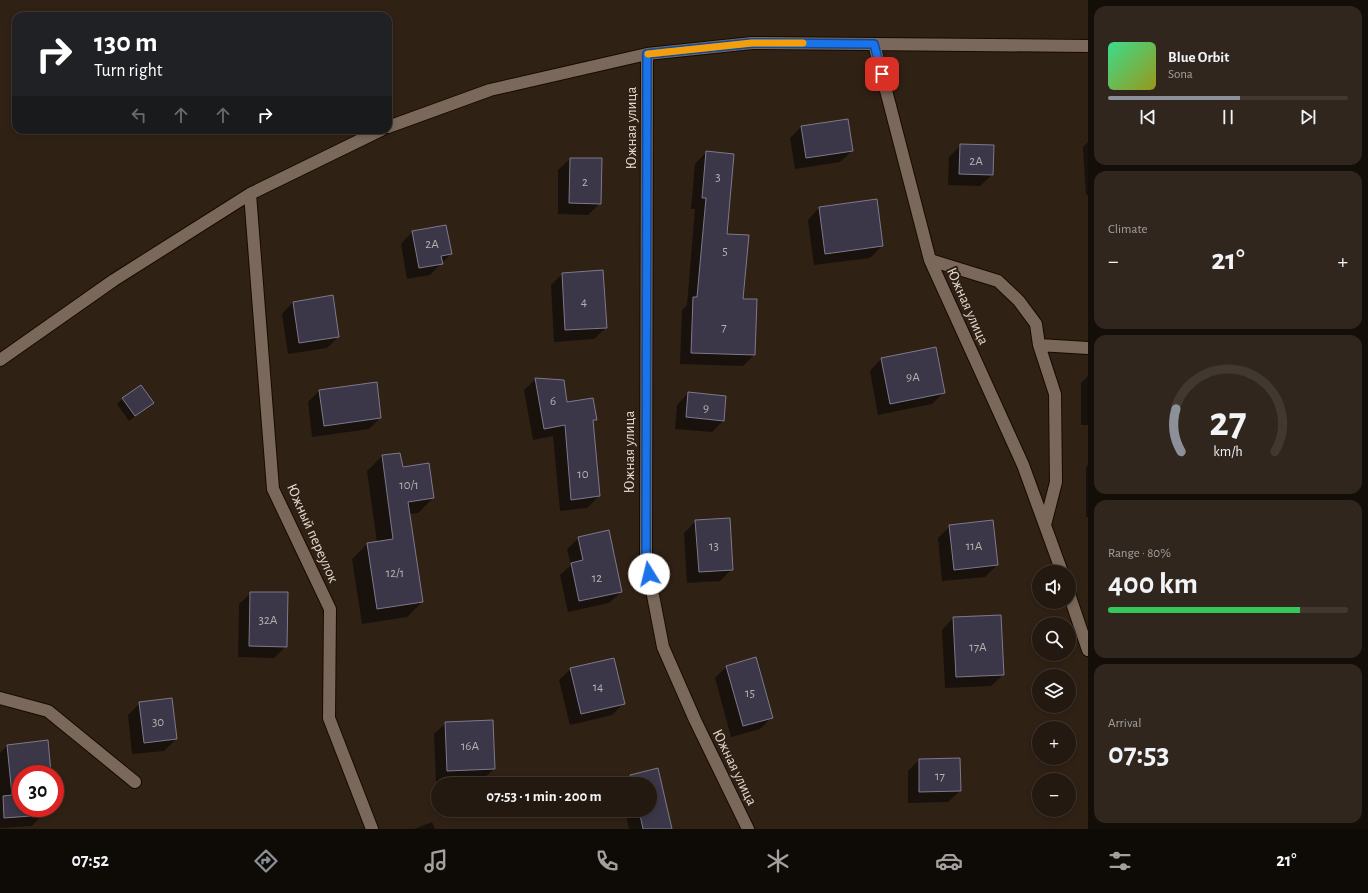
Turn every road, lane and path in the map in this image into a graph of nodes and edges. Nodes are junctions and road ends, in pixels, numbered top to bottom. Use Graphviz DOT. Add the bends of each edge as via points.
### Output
graph roads {
  1 [pos="874,44"];
  2 [pos="1088,46"];
  3 [pos="647,54"];
  4 [pos="392,125"];
  5 [pos="373,134"];
  6 [pos="250,194"];
  7 [pos="930,260"];
  8 [pos="1039,345"];
  9 [pos="1088,348"];
  10 [pos="0,360"];
  11 [pos="1046,524"];
  12 [pos="1060,565"];
  13 [pos="1074,609"];
  14 [pos="1088,650"];
  15 [pos="0,698"];
  16 [pos="135,782"];
  17 [pos="372,829"];
  18 [pos="748,829"];
  1 -- 2 [label="street"];
  1 -- 3 [label="street" via="752,43"];
  1 -- 7 [label="street, Южная улица"];
  3 -- 4 [label="street" via="490,90"];
  3 -- 18 [label="street, Южная улица" via="646,559 663,647"];
  5 -- 6 [label="street"];
  6 -- 10 [label="street" via="114,280"];
  6 -- 17 [label="street, Южный переулок" via="273,489 330,610 329,718"];
  7 -- 8 [label="street" via="998,281 1020,301 1036,324"];
  7 -- 11 [label="street, Южная улица" via="1023,465"];
  8 -- 9 [label="street"];
  8 -- 11 [label="street" via="1055,394 1056,482"];
  11 -- 12 [label="street, Южная улица"];
  13 -- 14 [label="street"];
  15 -- 16 [label="street" via="48,711"];
}
